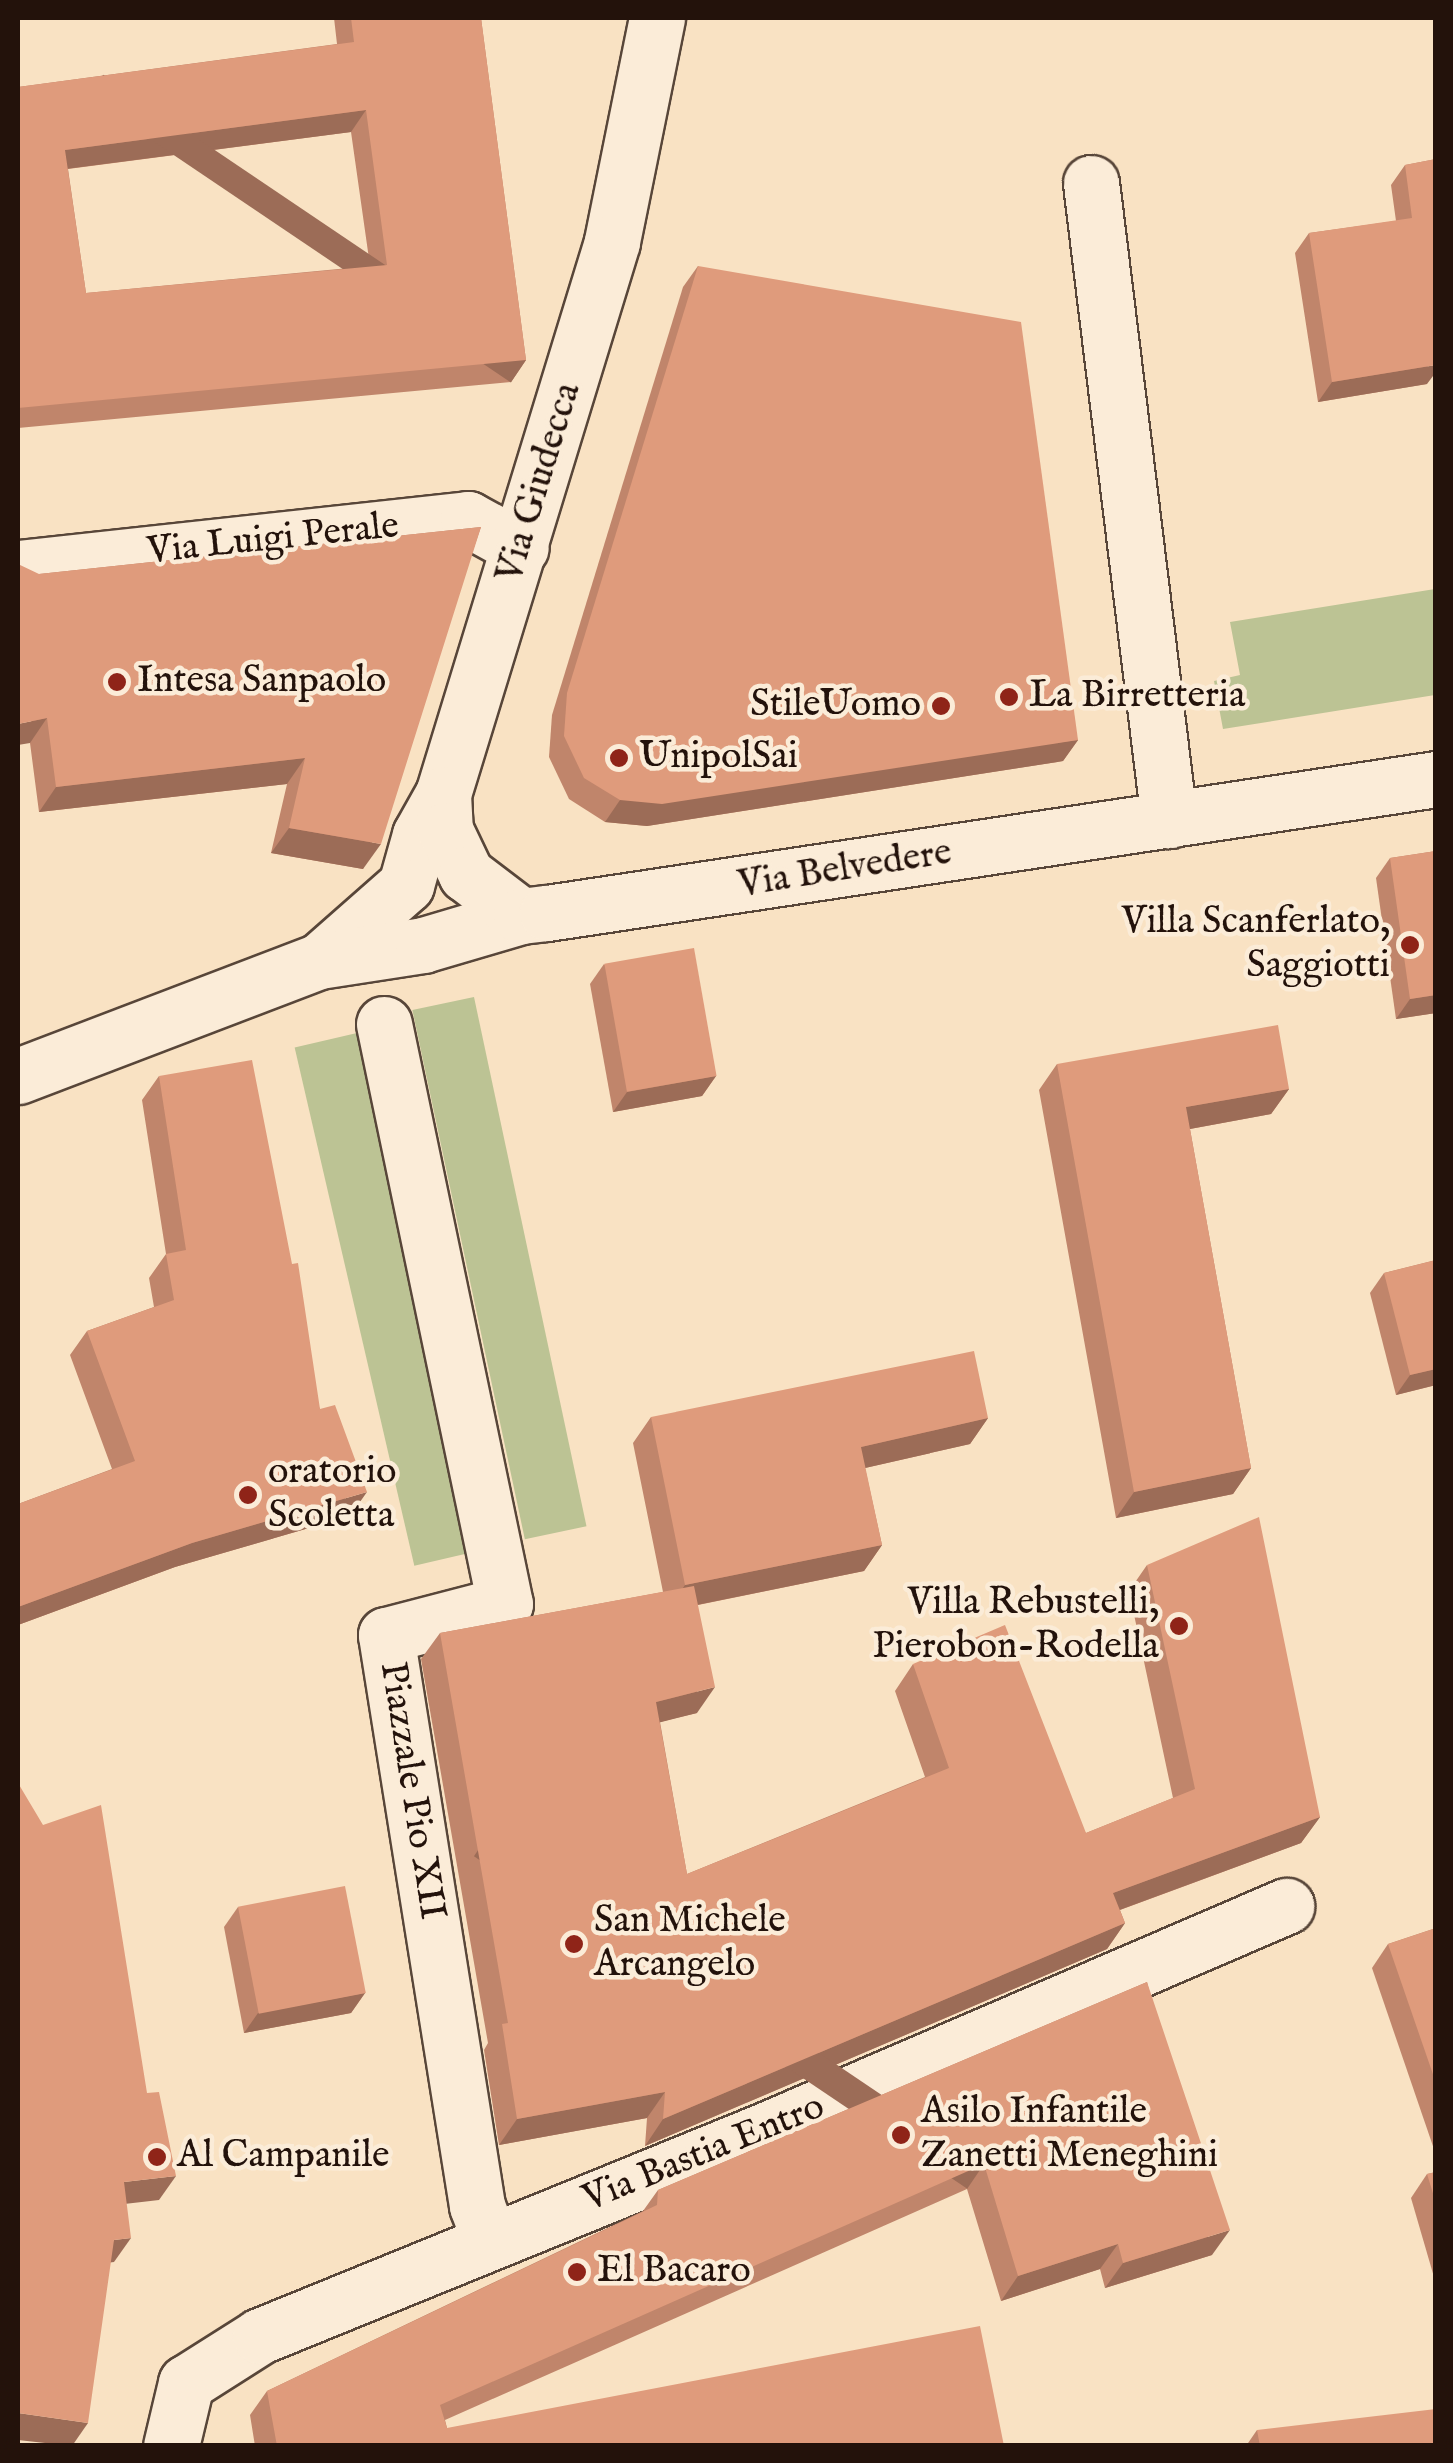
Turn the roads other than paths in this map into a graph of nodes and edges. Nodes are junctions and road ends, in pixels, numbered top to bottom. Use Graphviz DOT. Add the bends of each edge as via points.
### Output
graph roads {
  1 [pos="656,18"];
  2 [pos="1091,183"];
  3 [pos="521,548"];
  4 [pos="18,568"];
  5 [pos="1436,778"];
  6 [pos="444,794"];
  7 [pos="1169,820"];
  8 [pos="521,916"];
  9 [pos="319,961"];
  10 [pos="384,1024"];
  11 [pos="18,1076"];
  12 [pos="1286,1906"];
  13 [pos="490,2240"];
  14 [pos="171,2446"];
  1 -- 3 [label="street, Via Giudecca" via="612,242"];
  2 -- 7 [label="street"];
  3 -- 4 [label="street, Via Luigi Perale" via="468,518"];
  3 -- 6 [label="street, Via Giudecca"];
  5 -- 7 [label="street, Via Belvedere"];
  6 -- 8 [label="street, Via Giudecca" via="445,830 466,874"];
  6 -- 9 [label="street" via="420,835 406,885"];
  7 -- 8 [label="street, Via Belvedere"];
  8 -- 9 [label="street, Via Belvedere" via="424,945"];
  9 -- 11 [label="street"];
  10 -- 13 [label="street, Piazzale Pio XII" via="506,1604 386,1635 477,2206"];
  12 -- 13 [label="street, Via Bastia Entro" via="761,2132"];
  13 -- 14 [label="street, Via Bastia Entro" via="217,2359 186,2384"];
}
